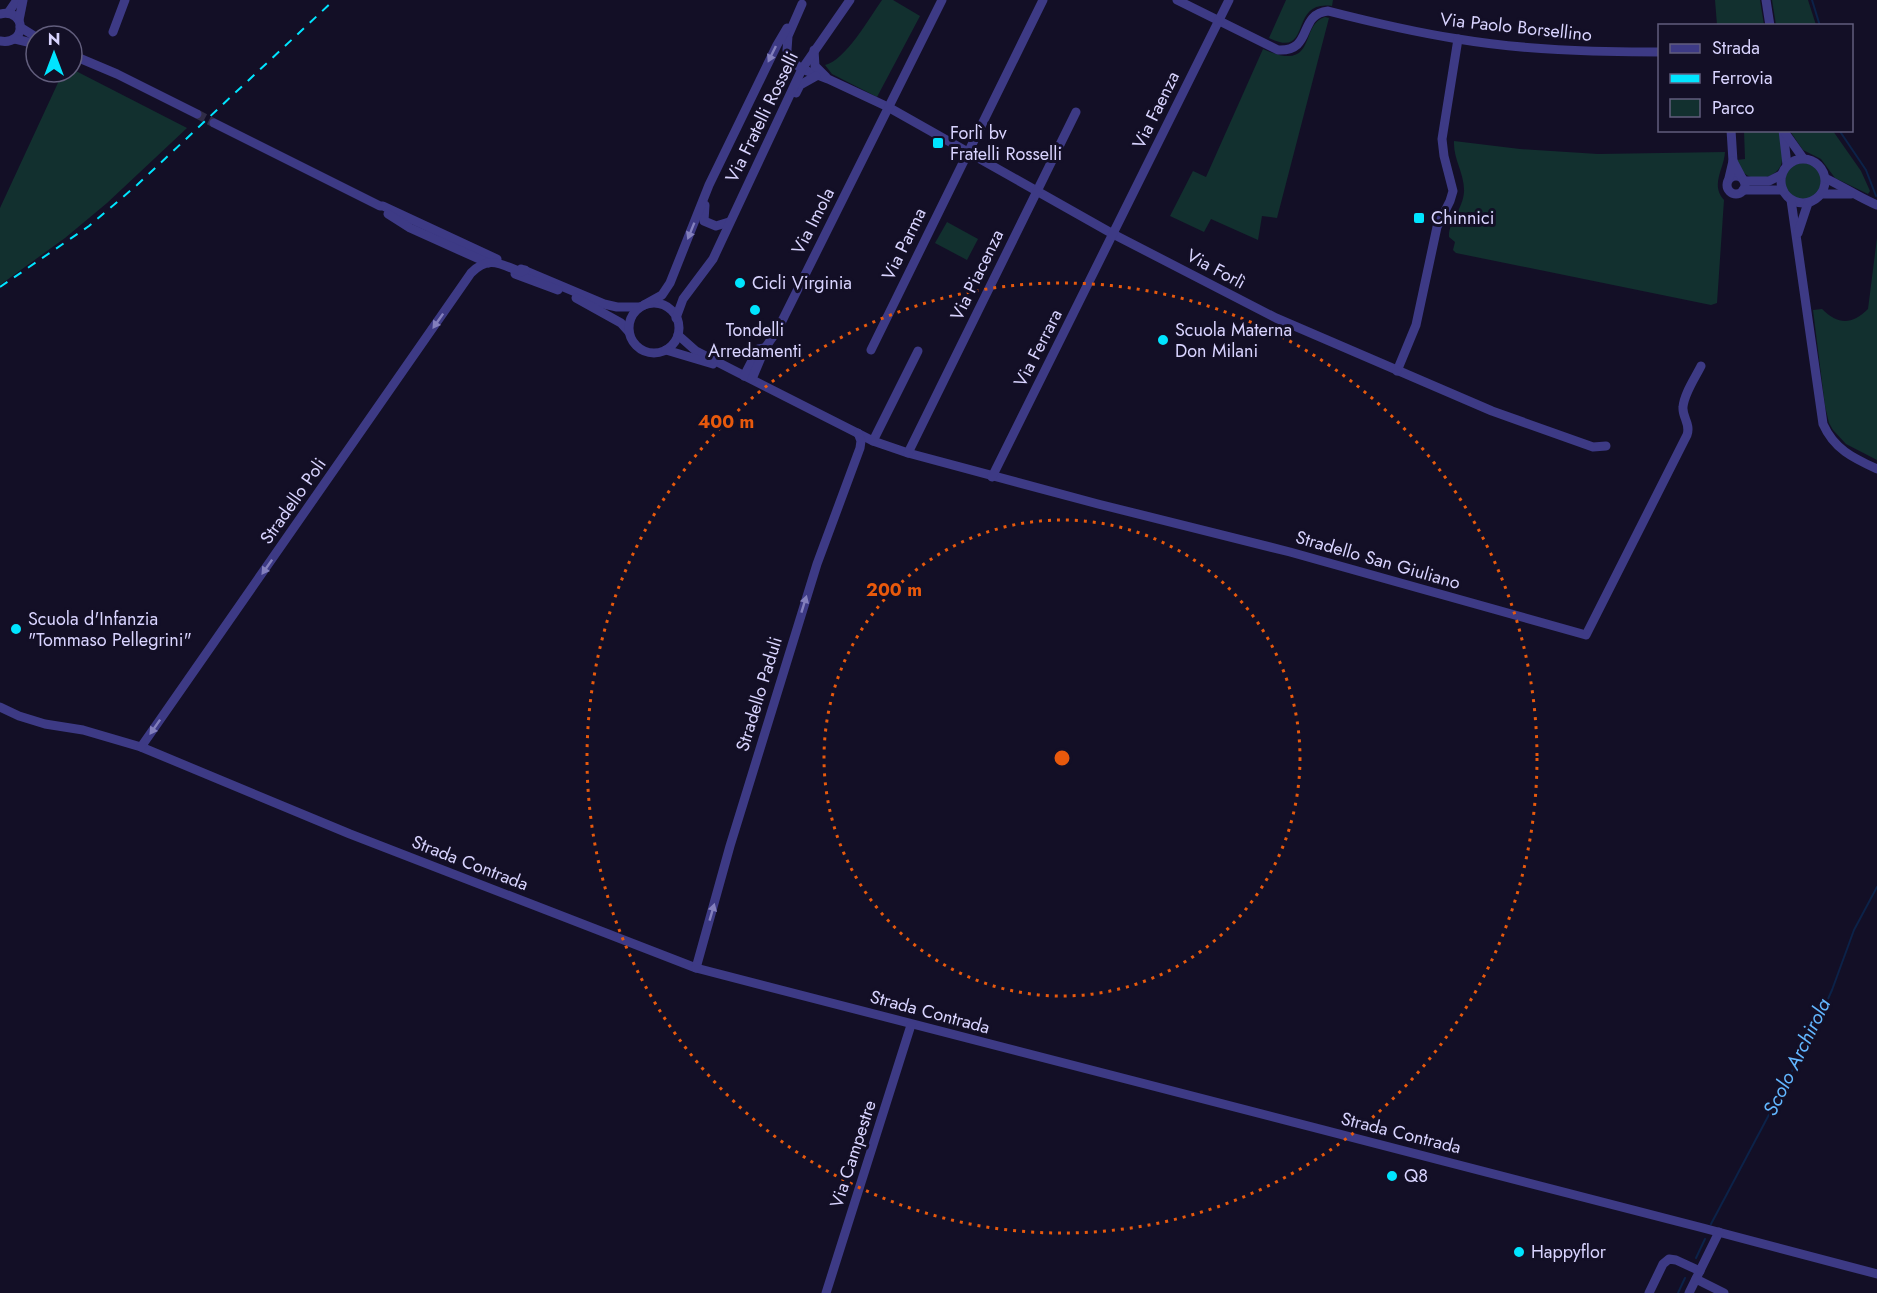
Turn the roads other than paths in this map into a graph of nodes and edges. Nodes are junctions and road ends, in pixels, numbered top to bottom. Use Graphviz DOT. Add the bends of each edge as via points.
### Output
graph roads {
  1 [pos="17,0"];
  2 [pos="23,0"];
  3 [pos="125,0"];
  4 [pos="850,0"];
  5 [pos="942,0"];
  6 [pos="1043,0"];
  7 [pos="1177,0"];
  8 [pos="1229,0"];
  9 [pos="1766,0"];
  10 [pos="804,2"];
  11 [pos="4,14"];
  12 [pos="1219,21"];
  13 [pos="19,24"];
  14 [pos="1770,24"];
  15 [pos="24,28"];
  16 [pos="113,32"];
  17 [pos="15,39"];
  18 [pos="1458,39"];
  19 [pos="0,41"];
  20 [pos="24,41"];
  21 [pos="814,49"];
  22 [pos="1658,52"];
  23 [pos="84,60"];
  24 [pos="802,69"];
  25 [pos="816,76"];
  26 [pos="828,79"];
  27 [pos="888,107"];
  28 [pos="1076,112"];
  29 [pos="197,114"];
  30 [pos="214,123"];
  31 [pos="773,130"];
  32 [pos="1731,132"];
  33 [pos="1783,132"];
  34 [pos="1784,132"];
  35 [pos="967,152"];
  36 [pos="1803,158"];
  37 [pos="1732,161"];
  38 [pos="1787,165"];
  39 [pos="1781,175"];
  40 [pos="1729,178"];
  41 [pos="1826,178"];
  42 [pos="1743,183"];
  43 [pos="709,185"];
  44 [pos="1783,190"];
  45 [pos="1036,191"];
  46 [pos="1821,194"];
  47 [pos="1851,194"];
  48 [pos="1791,200"];
  49 [pos="1808,202"];
  50 [pos="1877,205"];
  51 [pos="380,206"];
  52 [pos="729,222"];
  53 [pos="425,226"];
  54 [pos="1113,234"];
  55 [pos="1797,235"];
  56 [pos="448,246"];
  57 [pos="464,253"];
  58 [pos="486,262"];
  59 [pos="525,270"];
  60 [pos="471,273"];
  61 [pos="642,306"];
  62 [pos="676,318"];
  63 [pos="629,332"];
  64 [pos="678,335"];
  65 [pos="666,350"];
  66 [pos="871,350"];
  67 [pos="918,351"];
  68 [pos="1701,366"];
  69 [pos="733,370"];
  70 [pos="1397,371"];
  71 [pos="748,377"];
  72 [pos="858,433"];
  73 [pos="873,441"];
  74 [pos="1606,446"];
  75 [pos="908,453"];
  76 [pos="1877,469"];
  77 [pos="992,477"];
  78 [pos="0,707"];
  79 [pos="141,747"];
  80 [pos="696,968"];
  81 [pos="911,1025"];
  82 [pos="1719,1232"];
  83 [pos="1877,1274"];
  84 [pos="1698,1275"];
  85 [pos="826,1293"];
  86 [pos="1649,1293"];
  87 [pos="1689,1293"];
  88 [pos="1724,1293"];
  1 -- 11 [label="street"];
  2 -- 13 [label="street"];
  3 -- 16 [label="street"];
  4 -- 21 [label="street, Via Fratelli Rosselli"];
  5 -- 27 [label="street, Via Imola"];
  6 -- 35 [label="street, Via Parma"];
  7 -- 12 [label="street"];
  8 -- 12 [label="street, Via Faenza"];
  9 -- 14 [label="street"];
  10 -- 24 [label="street" via="788,36 787,50 790,60"];
  10 -- 43 [label="street, Via Fratelli Rosselli, one-way" via="777,45"];
  11 -- 13 [label="street"];
  12 -- 18 [label="street, Via Paolo Borsellino" via="1278,50 1290,50 1300,44 1311,18 1323,11"];
  12 -- 54 [label="street, Via Faenza"];
  13 -- 15 [label="street"];
  13 -- 17 [label="street"];
  17 -- 19 [label="street"];
  17 -- 20 [label="street"];
  18 -- 22 [label="street, Via Paolo Borsellino" via="1580,51"];
  18 -- 70 [label="street" via="1442,139 1453,191 1437,227 1416,325"];
  21 -- 24 [label="street, Via Fratelli Rosselli"];
  21 -- 26 [label="street" via="816,66"];
  23 -- 29 [label="street"];
  24 -- 25 [label="street, Via Forlì"];
  24 -- 31 [label="street, Via Fratelli Rosselli"];
  25 -- 26 [label="street, Via Forlì"];
  25 -- 31 [label="street" via="800,85 778,128"];
  26 -- 27 [label="street, Via Forlì"];
  27 -- 35 [label="street, Via Forlì"];
  27 -- 71 [label="street, Via Imola" via="777,331"];
  28 -- 45 [label="street, Via Piacenza"];
  30 -- 51 [label="street"];
  31 -- 52 [label="street, Via Fratelli Rosselli"];
  32 -- 37 [label="street"];
  33 -- 38 [label="street"];
  34 -- 36 [label="street"];
  35 -- 45 [label="street, Via Forlì"];
  35 -- 66 [label="street, Via Parma"];
  36 -- 38 [label="street"];
  36 -- 41 [label="street" via="1816,162"];
  37 -- 40 [label="street"];
  37 -- 42 [label="street"];
  38 -- 39 [label="street"];
  39 -- 42 [label="street" via="1769,181"];
  39 -- 44 [label="street"];
  40 -- 42 [label="street" via="1735,175"];
  40 -- 42 [label="street" via="1726,185 1736,194"];
  41 -- 46 [label="street"];
  41 -- 47 [label="street"];
  42 -- 44 [label="street"];
  43 -- 52 [label="street, Via Fratelli Rosselli" via="704,221 716,226"];
  43 -- 61 [label="street, Via Fratelli Rosselli, one-way" via="670,283 662,295"];
  44 -- 48 [label="street"];
  45 -- 54 [label="street, Via Forlì"];
  45 -- 75 [label="street, Via Piacenza"];
  46 -- 47 [label="street"];
  46 -- 49 [label="street"];
  47 -- 50 [label="street"];
  48 -- 49 [label="street"];
  48 -- 55 [label="street"];
  49 -- 55 [label="street"];
  51 -- 53 [label="street"];
  51 -- 56 [label="street" via="410,228"];
  52 -- 62 [label="street, Via Fratelli Rosselli" via="713,259 683,299"];
  53 -- 56 [label="street"];
  53 -- 59 [label="street"];
  54 -- 70 [label="street, Via Forlì" via="1276,318"];
  54 -- 77 [label="street, Via Ferrara"];
  55 -- 76 [label="street" via="1826,431 1850,456"];
  56 -- 57 [label="street"];
  57 -- 58 [label="street"];
  57 -- 60 [label="street"];
  58 -- 59 [label="street"];
  58 -- 60 [label="street, Stradello Poli"];
  58 -- 63 [label="street" via="576,297 621,323"];
  59 -- 61 [label="street" via="604,304"];
  60 -- 79 [label="street, Stradello Poli, one-way"];
  61 -- 62 [label="street" via="665,306"];
  61 -- 63 [label="street" via="631,318"];
  62 -- 64 [label="street"];
  63 -- 65 [label="street" via="634,344 645,352"];
  64 -- 65 [label="street"];
  64 -- 69 [label="street, Stradello San Giuliano" via="696,351"];
  65 -- 69 [label="street, Stradello San Giuliano"];
  67 -- 73 [label="street"];
  68 -- 77 [label="street, Stradello San Giuliano" via="1683,404 1688,435 1586,635 1290,552"];
  69 -- 71 [label="street, Stradello San Giuliano"];
  70 -- 74 [label="street, Via Forlì" via="1582,444"];
  71 -- 72 [label="street, Stradello San Giuliano"];
  72 -- 73 [label="street, Stradello San Giuliano"];
  80 -- 72 [label="street, Stradello Paduli, one-way" via="817,564 860,446"];
  73 -- 75 [label="street, Stradello San Giuliano"];
  75 -- 77 [label="street, Stradello San Giuliano"];
  78 -- 79 [label="street, Strada Contrada" via="45,724 83,730"];
  79 -- 80 [label="street, Strada Contrada" via="350,834"];
  80 -- 81 [label="street, Strada Contrada"];
  81 -- 82 [label="street, Strada Contrada"];
  81 -- 85 [label="street, Via Campestre"];
  82 -- 83 [label="street, Strada Contrada"];
  82 -- 84 [label="street"];
  84 -- 86 [label="street" via="1669,1259"];
  84 -- 87 [label="street"];
  84 -- 88 [label="street"];
}
